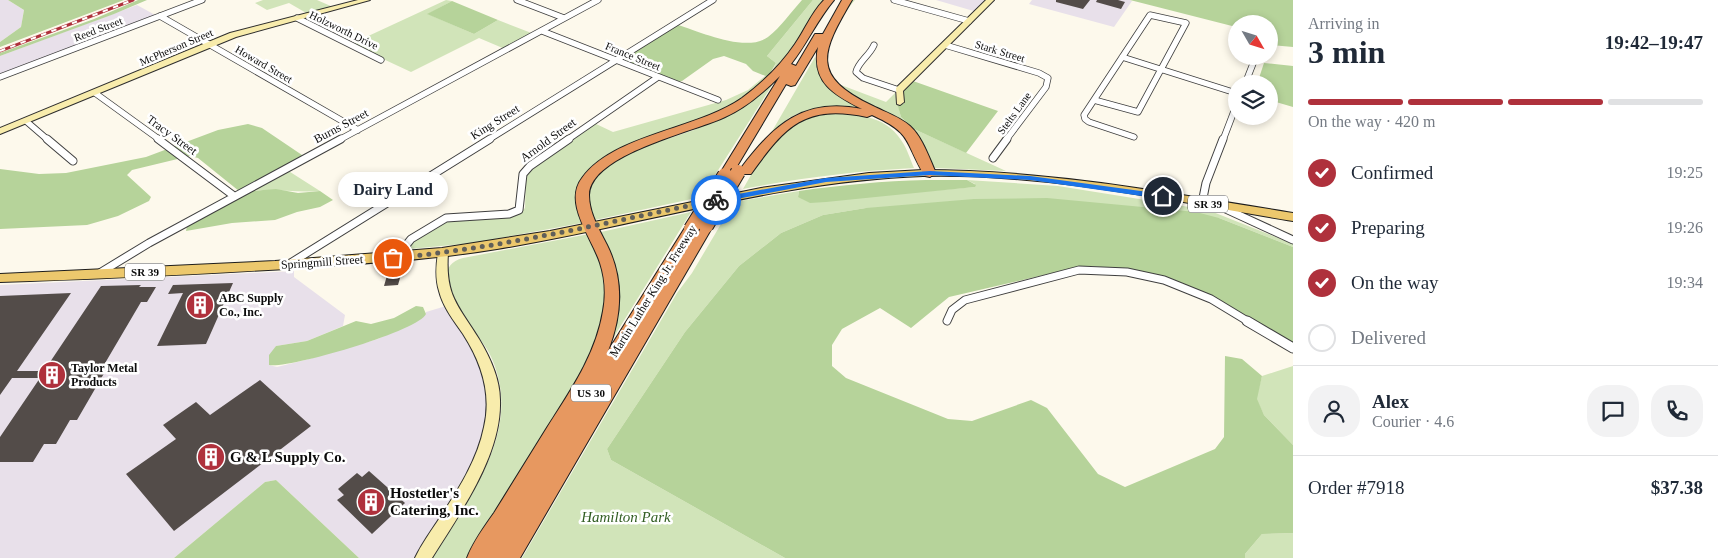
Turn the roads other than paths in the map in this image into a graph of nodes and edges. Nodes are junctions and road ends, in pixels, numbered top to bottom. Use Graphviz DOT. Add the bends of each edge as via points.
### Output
graph roads {
  1 [pos="202,0"];
  2 [pos="366,0"];
  3 [pos="517,0"];
  4 [pos="598,0"];
  5 [pos="713,0"];
  6 [pos="831,0"];
  7 [pos="842,0"];
  8 [pos="847,0"];
  9 [pos="894,0"];
  10 [pos="990,0"];
  11 [pos="160,16"];
  12 [pos="298,18"];
  13 [pos="564,18"];
  14 [pos="969,22"];
  15 [pos="542,30"];
  16 [pos="211,45"];
  17 [pos="874,45"];
  18 [pos="945,45"];
  19 [pos="1122,57"];
  20 [pos="382,60"];
  21 [pos="615,60"];
  22 [pos="1161,70"];
  23 [pos="0,77"];
  24 [pos="658,77"];
  25 [pos="1048,78"];
  26 [pos="899,90"];
  27 [pos="1228,91"];
  28 [pos="95,93"];
  29 [pos="718,100"];
  30 [pos="1094,100"];
  31 [pos="900,102"];
  32 [pos="26,121"];
  33 [pos="1228,125"];
  34 [pos="358,130"];
  35 [pos="0,131"];
  36 [pos="1134,137"];
  37 [pos="993,158"];
  38 [pos="73,160"];
  39 [pos="736,173"];
  40 [pos="926,173"];
  41 [pos="234,196"];
  42 [pos="1202,203"];
  43 [pos="1217,205"];
  44 [pos="1293,217"];
  45 [pos="591,226"];
  46 [pos="704,226"];
  47 [pos="1293,240"];
  48 [pos="443,253"];
  49 [pos="398,257"];
  50 [pos="289,264"];
  51 [pos="96,275"];
  52 [pos="0,278"];
  53 [pos="947,321"];
  54 [pos="1293,348"];
  55 [pos="423,558"];
  56 [pos="477,558"];
  57 [pos="490,558"];
  58 [pos="510,558"];
  1 -- 11 [label="street, Reed Street"];
  2 -- 12 [label="street, McPherson Street"];
  3 -- 13 [label="street"];
  4 -- 13 [label="street, Burns Street"];
  5 -- 21 [label="street, King Street"];
  6 -- 39 [label="highway, Martin Luther King Jr. Freeway / US 30"];
  6 -- 45 [label="highway" via="790,57 750,97 706,122 619,153 592,170 582,196"];
  7 -- 39 [label="highway, Martin Luther King Jr. Freeway / US 30"];
  8 -- 40 [label="highway" via="821,50 820,64 824,75 845,96 906,129 914,140"];
  9 -- 14 [label="street"];
  10 -- 14 [label="street"];
  11 -- 16 [label="street, Howard Street"];
  11 -- 23 [label="street, Reed Street"];
  12 -- 16 [label="street, McPherson Street" via="233,35"];
  12 -- 20 [label="street, Holzworth Drive"];
  13 -- 15 [label="street, Burns Street"];
  14 -- 18 [label="street"];
  15 -- 21 [label="street, France Street"];
  15 -- 34 [label="street, Burns Street"];
  16 -- 28 [label="street, McPherson Street"];
  16 -- 34 [label="street, Howard Street"];
  17 -- 26 [label="street" via="856,72 863,78"];
  18 -- 25 [label="street, Stark Street"];
  18 -- 26 [label="street"];
  19 -- 22 [label="street"];
  19 -- 22 [label="street" via="1150,15 1184,22 1187,24"];
  19 -- 30 [label="street"];
  21 -- 24 [label="street, France Street"];
  21 -- 50 [label="street, King Street"];
  22 -- 27 [label="street"];
  22 -- 30 [label="street" via="1136,113"];
  24 -- 29 [label="street, France Street"];
  24 -- 49 [label="street, Arnold Street" via="530,166 523,174 519,210 509,214 446,218 411,238"];
  25 -- 37 [label="street, Stelts Lane" via="1046,87"];
  26 -- 31 [label="street"];
  28 -- 32 [label="street, McPherson Street"];
  28 -- 41 [label="street, Tracy Street"];
  30 -- 36 [label="street" via="1084,115 1085,119"];
  32 -- 35 [label="street, McPherson Street"];
  32 -- 38 [label="street"];
  33 -- 42 [label="street" via="1206,182"];
  34 -- 41 [label="street, Burns Street"];
  39 -- 40 [label="highway" via="789,122 812,111 836,109 869,114 894,127"];
  39 -- 46 [label="highway, Martin Luther King Jr. Freeway / US 30, bridge"];
  39 -- 46 [label="highway"];
  40 -- 42 [label="main road, Springmill Street / SR 39" via="1058,181"];
  40 -- 45 [label="main road, Springmill Street / SR 39" via="799,184"];
  41 -- 51 [label="street, Burns Street"];
  42 -- 43 [label="main road, Springmill Street / SR 39"];
  43 -- 44 [label="main road, Springmill Street / SR 39"];
  43 -- 47 [label="street"];
  45 -- 48 [label="main road, Springmill Street / SR 39"];
  45 -- 56 [label="highway" via="607,262 611,280 611,311 605,338 577,393"];
  46 -- 57 [label="highway, Martin Luther King Jr. Freeway / US 30"];
  46 -- 58 [label="highway, Martin Luther King Jr. Freeway / US 30"];
  48 -- 49 [label="main road, Springmill Street / SR 39"];
  48 -- 55 [label="street" via="442,287 485,360 494,386 495,410 480,463"];
  49 -- 50 [label="main road, Springmill Street / SR 39"];
  50 -- 51 [label="main road, Springmill Street / SR 39"];
  51 -- 52 [label="main road, Springmill Street / SR 39"];
  53 -- 54 [label="street" via="952,310 965,300 1078,270 1103,270 1164,280 1193,291 1229,308"];
}
